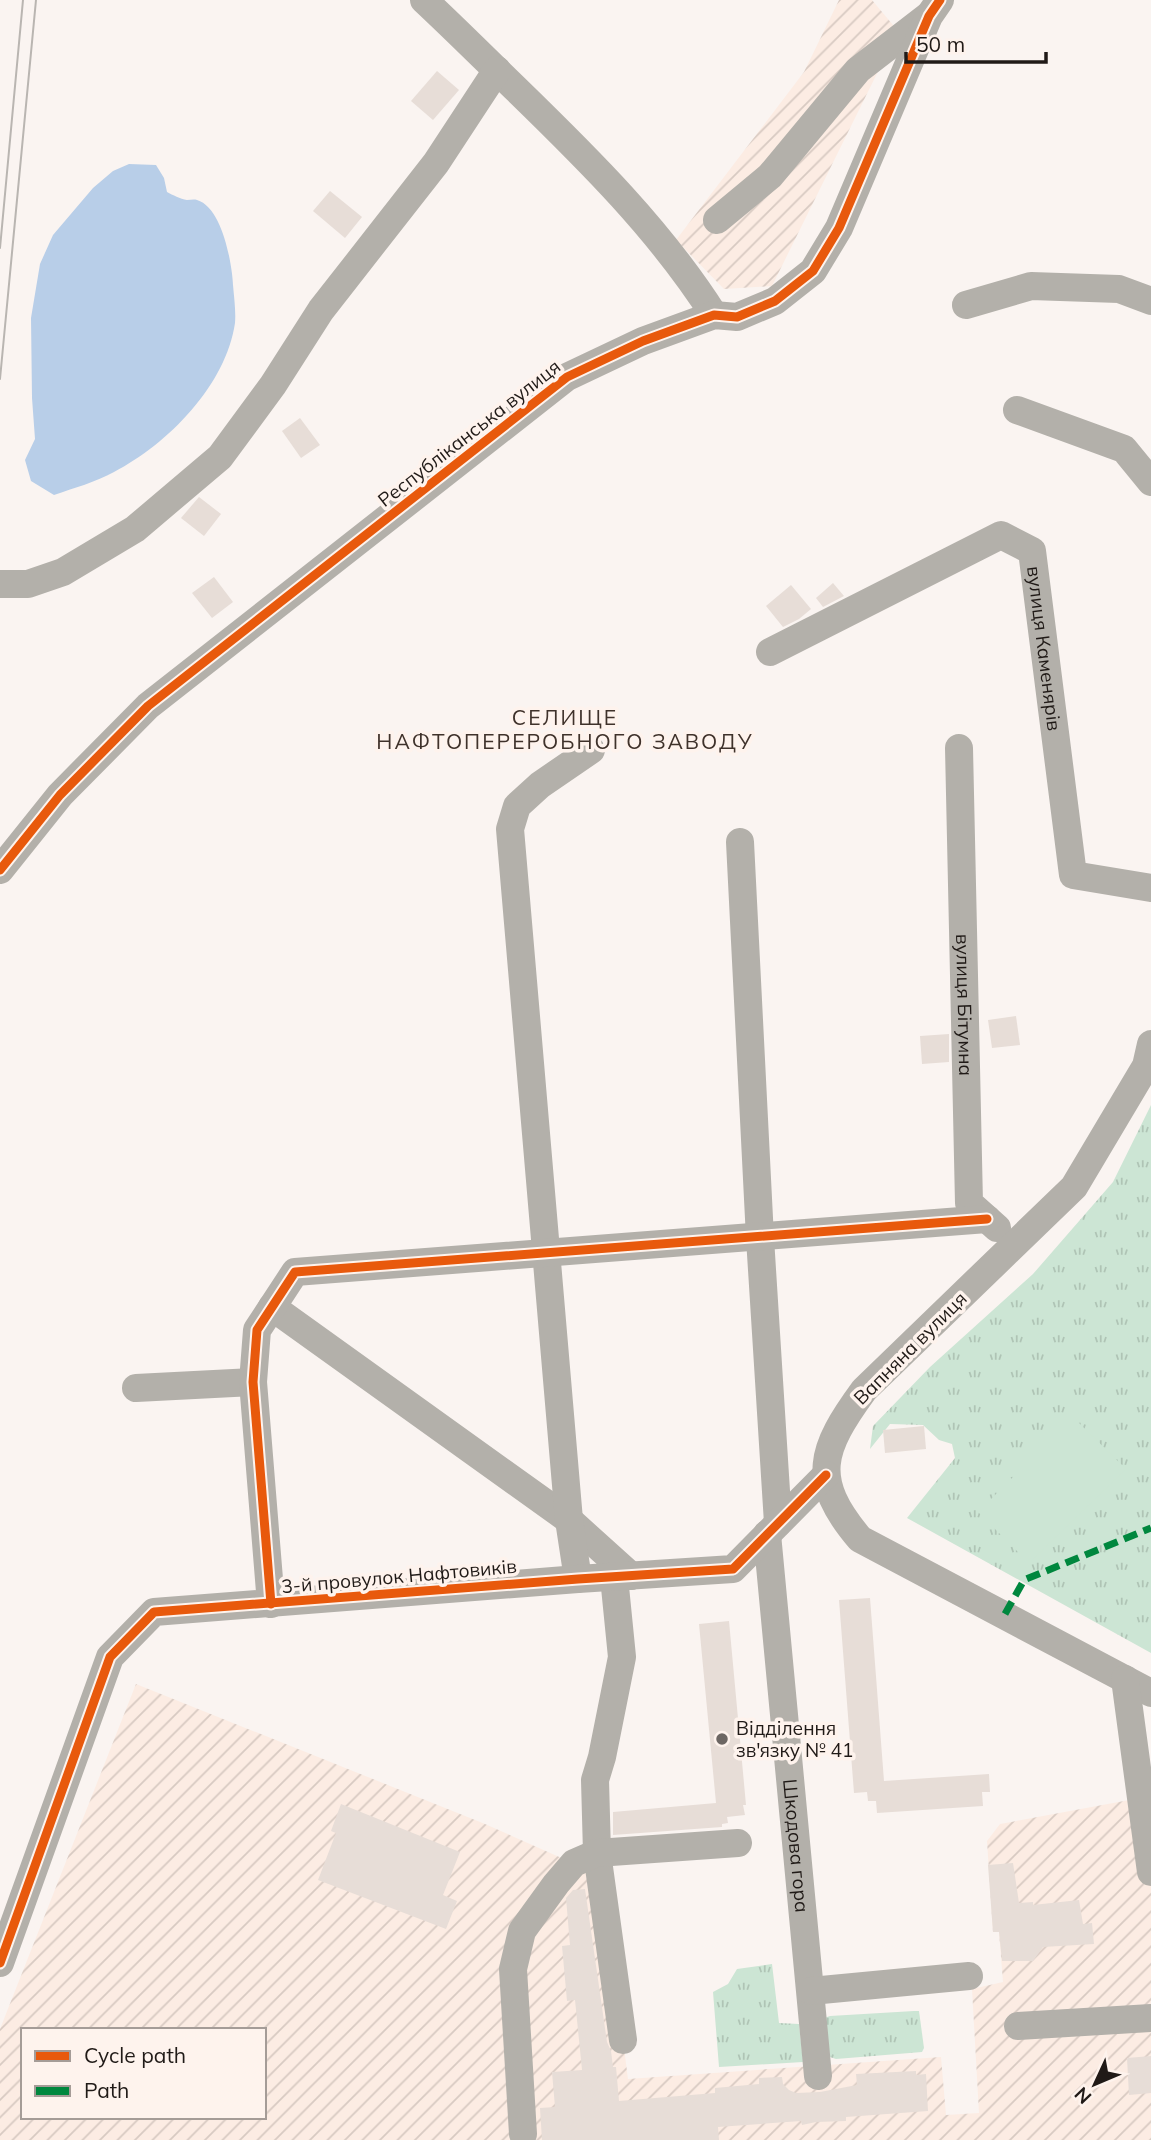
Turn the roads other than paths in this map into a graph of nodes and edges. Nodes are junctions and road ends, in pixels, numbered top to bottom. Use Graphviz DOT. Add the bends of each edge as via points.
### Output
graph roads {
  1 [pos="441,6"];
  2 [pos="934,8"];
  3 [pos="497,70"];
  4 [pos="717,220"];
  5 [pos="1151,301"];
  6 [pos="966,305"];
  7 [pos="714,315"];
  8 [pos="1017,410"];
  9 [pos="1151,482"];
  10 [pos="0,584"];
  11 [pos="770,652"];
  12 [pos="959,748"];
  13 [pos="591,750"];
  14 [pos="740,842"];
  15 [pos="0,870"];
  16 [pos="1151,888"];
  17 [pos="1151,1044"];
  18 [pos="987,1219"];
  19 [pos="760,1238"];
  20 [pos="1014,1244"];
  21 [pos="547,1254"];
  22 [pos="272,1307"];
  23 [pos="253,1382"];
  24 [pos="136,1388"];
  25 [pos="826,1475"];
  26 [pos="569,1520"];
  27 [pos="772,1528"];
  28 [pos="622,1576"];
  29 [pos="578,1579"];
  30 [pos="271,1604"];
  31 [pos="1125,1679"];
  32 [pos="1151,1693"];
  33 [pos="738,1843"];
  34 [pos="597,1853"];
  35 [pos="1151,1872"];
  36 [pos="0,1963"];
  37 [pos="970,1976"];
  38 [pos="811,1992"];
  39 [pos="1151,2018"];
  40 [pos="1018,2026"];
  41 [pos="623,2040"];
  42 [pos="818,2076"];
  43 [pos="523,2134"];
  1 -- 3 [label="street"];
  2 -- 4 [label="street" via="858,70 770,176"];
  2 -- 7 [label="street, Республіканська вулиця" via="839,228 813,271 775,301 737,317"];
  3 -- 7 [label="street" via="640,216"];
  3 -- 10 [label="street" via="436,163 321,310 220,457 135,529 63,572 28,584"];
  5 -- 6 [label="street" via="1119,289 1031,286"];
  7 -- 15 [label="street, Республіканська вулиця" via="643,341 567,377 148,706 60,795"];
  8 -- 9 [label="street" via="1124,449"];
  11 -- 16 [label="street, вулиця Каменярів" via="1001,535 1032,551 1073,875"];
  12 -- 18 [label="street, вулиця Бітумна" via="969,1203"];
  13 -- 21 [label="street" via="517,806 510,829"];
  14 -- 19 [label="street, Шкодова гора"];
  17 -- 20 [label="street, Вапняна вулиця" via="1146,1066 1074,1187"];
  18 -- 19 [label="street"];
  18 -- 20 [label="street, вулиця Бітумна"];
  19 -- 21 [label="street"];
  19 -- 27 [label="street, Шкодова гора"];
  20 -- 25 [label="street, Вапняна вулиця" via="864,1390 839,1423 828,1448"];
  21 -- 22 [label="street" via="295,1272"];
  21 -- 26 [label="street"];
  22 -- 23 [label="street" via="257,1330"];
  22 -- 26 [label="street"];
  23 -- 24 [label="street"];
  23 -- 30 [label="street"];
  25 -- 27 [label="street, 3-й провулок Нафтовиків"];
  25 -- 31 [label="street, Вапняна вулиця" via="842,1518 860,1539"];
  26 -- 28 [label="street"];
  26 -- 29 [label="street"];
  27 -- 28 [label="street, 3-й провулок Нафтовиків" via="733,1569"];
  27 -- 38 [label="street, Шкодова гора"];
  28 -- 29 [label="street, 3-й провулок Нафтовиків"];
  28 -- 34 [label="street" via="622,1657 595,1780"];
  29 -- 30 [label="street, 3-й провулок Нафтовиків"];
  30 -- 36 [label="street, 3-й провулок Нафтовиків" via="154,1612 110,1657"];
  31 -- 32 [label="street, Вапняна вулиця"];
  31 -- 35 [label="street"];
  33 -- 34 [label="street"];
  34 -- 41 [label="street"];
  34 -- 43 [label="street" via="574,1863 522,1931 513,1969"];
  37 -- 38 [label="street"];
  38 -- 42 [label="street, Шкодова гора"];
  39 -- 40 [label="street"];
}
